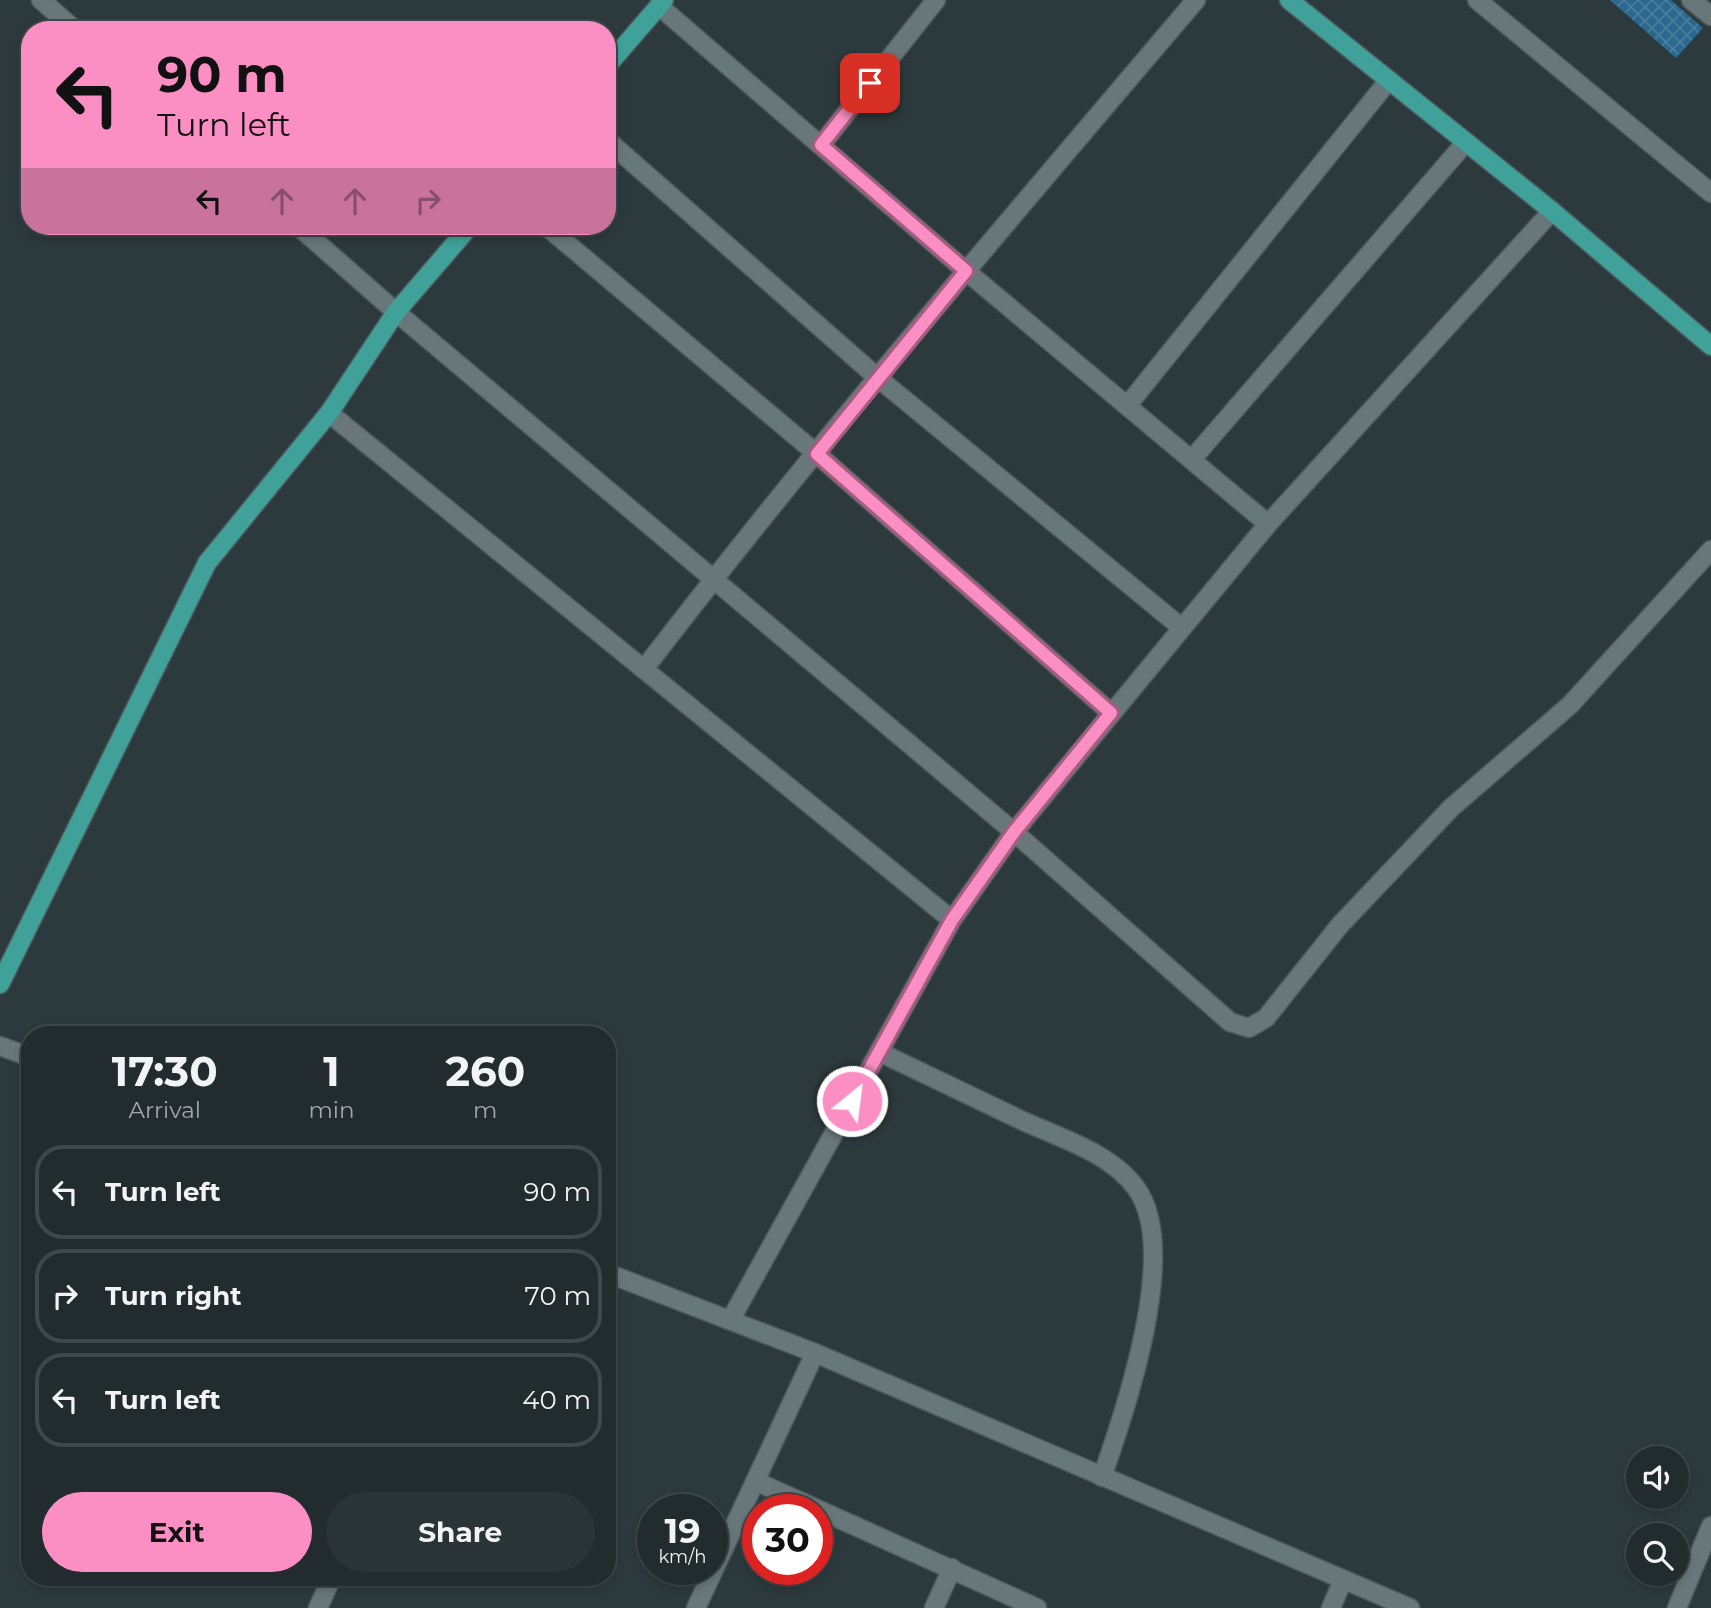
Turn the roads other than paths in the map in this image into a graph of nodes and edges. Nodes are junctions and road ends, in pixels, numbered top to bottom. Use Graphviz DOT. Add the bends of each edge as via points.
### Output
graph roads {
  1 [pos="41,0"];
  2 [pos="936,0"];
  3 [pos="1196,0"];
  4 [pos="1290,0"];
  5 [pos="1477,0"];
  6 [pos="1691,0"];
  7 [pos="661,3"];
  8 [pos="1711,16"];
  9 [pos="65,21"];
  10 [pos="616,56"];
  11 [pos="1389,80"];
  12 [pos="1466,142"];
  13 [pos="821,145"];
  14 [pos="616,147"];
  15 [pos="1711,193"];
  16 [pos="1552,211"];
  17 [pos="308,235"];
  18 [pos="462,235"];
  19 [pos="557,235"];
  20 [pos="966,271"];
  21 [pos="396,312"];
  22 [pos="1711,346"];
  23 [pos="878,378"];
  24 [pos="1127,406"];
  25 [pos="328,414"];
  26 [pos="817,454"];
  27 [pos="1194,458"];
  28 [pos="1268,524"];
  29 [pos="1711,550"];
  30 [pos="713,580"];
  31 [pos="1182,628"];
  32 [pos="644,669"];
  33 [pos="1111,713"];
  34 [pos="1014,832"];
  35 [pos="952,920"];
  36 [pos="0,984"];
  37 [pos="0,1046"];
  38 [pos="879,1052"];
  39 [pos="21,1054"];
  40 [pos="616,1276"];
  41 [pos="730,1318"];
  42 [pos="815,1353"];
  43 [pos="1102,1477"];
  44 [pos="755,1481"];
  45 [pos="1711,1526"];
  46 [pos="952,1568"];
  47 [pos="1343,1580"];
  48 [pos="328,1586"];
  49 [pos="318,1608"];
  50 [pos="696,1608"];
  51 [pos="934,1608"];
  52 [pos="1037,1608"];
  53 [pos="1331,1608"];
  54 [pos="1410,1608"];
  55 [pos="1677,1608"];
  1 -- 9 [label="street"];
  2 -- 13 [label="street"];
  3 -- 20 [label="street"];
  4 -- 11 [label="main road"];
  5 -- 15 [label="street"];
  6 -- 8 [label="street"];
  7 -- 10 [label="main road"];
  7 -- 13 [label="street"];
  11 -- 12 [label="main road"];
  11 -- 24 [label="street"];
  12 -- 16 [label="main road"];
  12 -- 27 [label="street"];
  13 -- 20 [label="street"];
  14 -- 23 [label="street"];
  16 -- 22 [label="main road"];
  16 -- 28 [label="street"];
  17 -- 21 [label="street"];
  18 -- 21 [label="main road"];
  19 -- 26 [label="street"];
  20 -- 23 [label="street"];
  20 -- 24 [label="street"];
  21 -- 25 [label="main road"];
  21 -- 30 [label="street"];
  23 -- 26 [label="street"];
  23 -- 31 [label="street"];
  24 -- 27 [label="street"];
  25 -- 32 [label="street"];
  25 -- 36 [label="main road" via="207,563"];
  26 -- 30 [label="street"];
  26 -- 33 [label="street"];
  27 -- 28 [label="street"];
  28 -- 31 [label="street"];
  29 -- 34 [label="street" via="1570,705 1451,808 1340,925 1266,1018 1249,1028 1230,1022"];
  30 -- 32 [label="street"];
  30 -- 34 [label="street"];
  31 -- 33 [label="street"];
  32 -- 35 [label="street"];
  33 -- 34 [label="street"];
  34 -- 35 [label="street"];
  35 -- 38 [label="street"];
  37 -- 39 [label="street"];
  38 -- 41 [label="street"];
  38 -- 43 [label="street" via="1104,1159 1136,1188 1147,1211 1152,1253 1145,1334 1131,1395"];
  40 -- 41 [label="street"];
  41 -- 42 [label="street"];
  42 -- 43 [label="street"];
  42 -- 44 [label="street"];
  43 -- 47 [label="street"];
  44 -- 46 [label="street"];
  44 -- 50 [label="street"];
  45 -- 55 [label="street"];
  46 -- 51 [label="street"];
  46 -- 52 [label="street"];
  47 -- 53 [label="street"];
  47 -- 54 [label="street"];
  48 -- 49 [label="street"];
}
